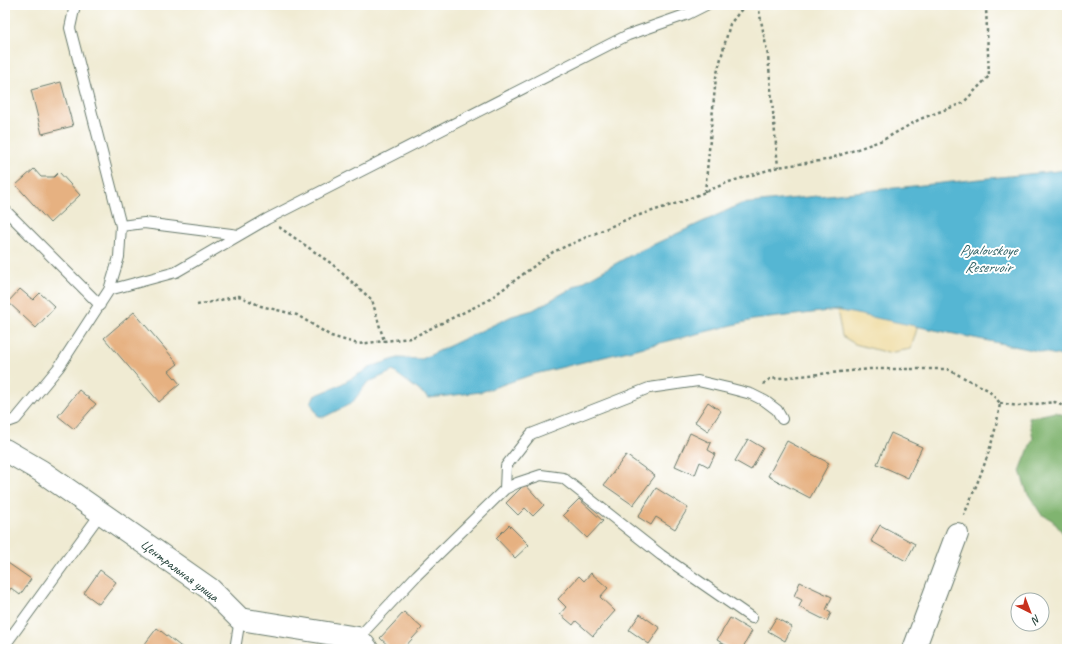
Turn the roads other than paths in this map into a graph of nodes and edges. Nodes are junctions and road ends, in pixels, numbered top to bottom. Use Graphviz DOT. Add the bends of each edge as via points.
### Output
graph roads {
  1 [pos="75,5"];
  2 [pos="706,5"];
  3 [pos="5,210"];
  4 [pos="121,226"];
  5 [pos="238,235"];
  6 [pos="110,290"];
  7 [pos="100,305"];
  8 [pos="782,419"];
  9 [pos="5,423"];
  10 [pos="5,450"];
  11 [pos="505,489"];
  12 [pos="101,513"];
  13 [pos="957,534"];
  14 [pos="752,618"];
  15 [pos="240,619"];
  16 [pos="362,644"];
  17 [pos="5,645"];
  18 [pos="236,649"];
  19 [pos="914,649"];
  1 -- 4 [label="lane" via="70,28"];
  2 -- 5 [label="lane" via="628,35"];
  3 -- 7 [label="lane"];
  4 -- 5 [label="lane" via="144,223"];
  4 -- 6 [label="lane" via="119,257"];
  5 -- 6 [label="lane" via="176,272"];
  6 -- 7 [label="lane"];
  7 -- 9 [label="lane" via="59,367 16,419"];
  8 -- 11 [label="lane" via="777,410 751,394 698,381 649,388 531,434 506,466"];
  10 -- 12 [label="street, Центральная улица"];
  11 -- 14 [label="lane" via="541,475 563,478 661,555"];
  11 -- 16 [label="lane" via="417,575"];
  12 -- 15 [label="street, Центральная улица" via="210,588"];
  12 -- 17 [label="lane"];
  13 -- 19 [label="street"];
  15 -- 16 [label="street"];
  15 -- 18 [label="lane"];
}
